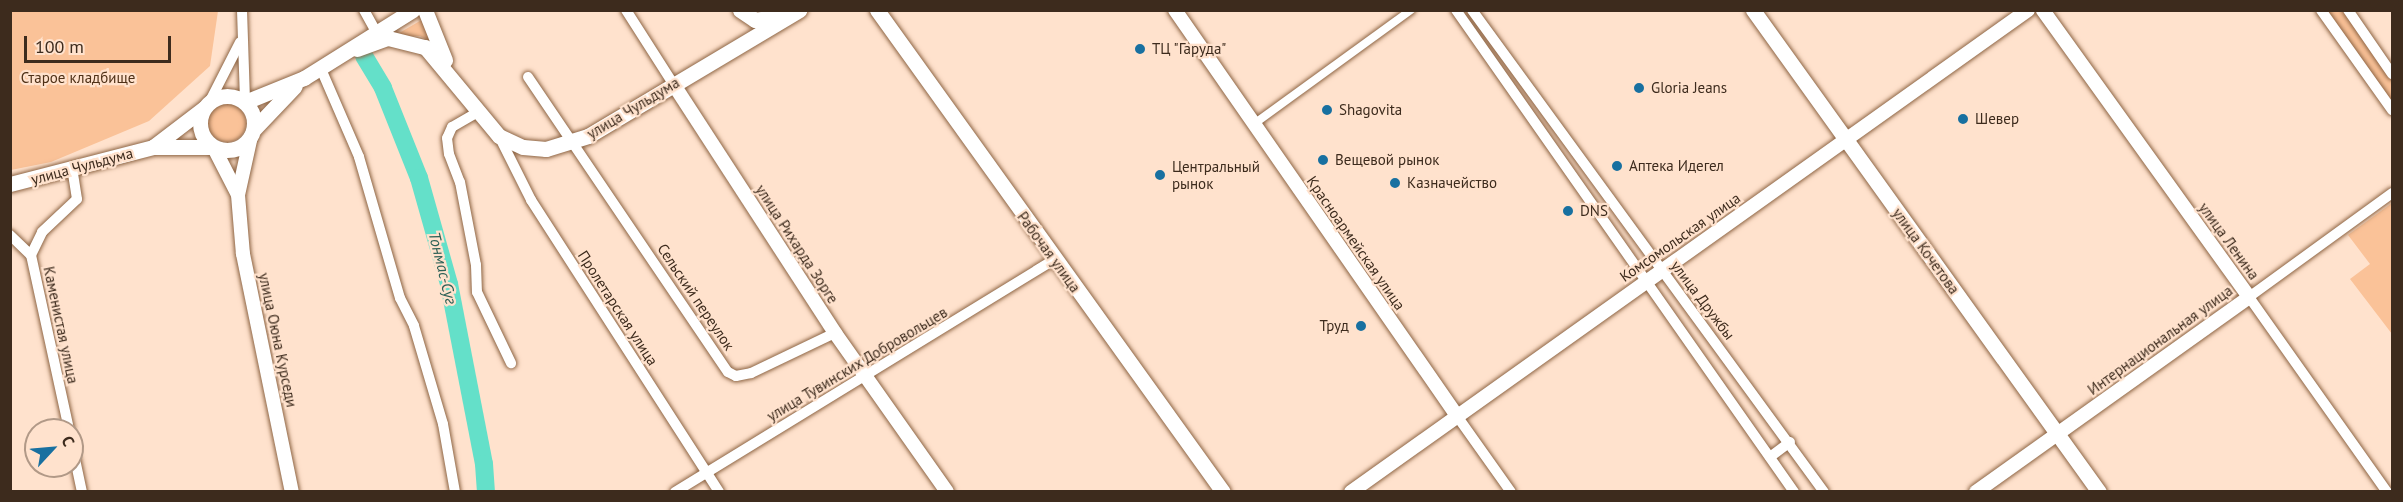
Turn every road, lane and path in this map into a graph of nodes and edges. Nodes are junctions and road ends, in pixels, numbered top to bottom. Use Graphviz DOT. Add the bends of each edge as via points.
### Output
graph roads {
  1 [pos="242,10"];
  2 [pos="364,10"];
  3 [pos="413,10"];
  4 [pos="425,10"];
  5 [pos="626,10"];
  6 [pos="877,10"];
  7 [pos="1175,10"];
  8 [pos="1410,10"];
  9 [pos="1456,10"];
  10 [pos="1472,10"];
  11 [pos="1753,10"];
  12 [pos="2028,10"];
  13 [pos="2043,10"];
  14 [pos="2321,10"];
  15 [pos="2348,10"];
  16 [pos="798,11"];
  17 [pos="744,14"];
  18 [pos="377,33"];
  19 [pos="242,39"];
  20 [pos="746,40"];
  21 [pos="357,49"];
  22 [pos="321,69"];
  23 [pos="2392,74"];
  24 [pos="528,77"];
  25 [pos="304,78"];
  26 [pos="1520,78"];
  27 [pos="456,81"];
  28 [pos="674,85"];
  29 [pos="1509,86"];
  30 [pos="244,102"];
  31 [pos="207,104"];
  32 [pos="2392,110"];
  33 [pos="478,112"];
  34 [pos="1254,124"];
  35 [pos="253,133"];
  36 [pos="500,136"];
  37 [pos="1846,140"];
  38 [pos="573,143"];
  39 [pos="153,147"];
  40 [pos="214,147"];
  41 [pos="72,169"];
  42 [pos="10,184"];
  43 [pos="2392,193"];
  44 [pos="238,195"];
  45 [pos="10,235"];
  46 [pos="31,255"];
  47 [pos="1054,260"];
  48 [pos="1663,269"];
  49 [pos="1644,282"];
  50 [pos="2248,297"];
  51 [pos="836,333"];
  52 [pos="511,363"];
  53 [pos="866,378"];
  54 [pos="1457,416"];
  55 [pos="66,418"];
  56 [pos="2058,433"];
  57 [pos="1790,442"];
  58 [pos="1770,457"];
  59 [pos="706,474"];
  60 [pos="292,492"];
  61 [pos="455,492"];
  62 [pos="675,492"];
  63 [pos="718,492"];
  64 [pos="947,492"];
  65 [pos="1222,492"];
  66 [pos="1351,492"];
  67 [pos="1511,492"];
  68 [pos="1794,492"];
  69 [pos="1824,492"];
  70 [pos="1976,492"];
  71 [pos="2098,492"];
  72 [pos="2386,492"];
  1 -- 19 [label="street"];
  2 -- 18 [label="street"];
  3 -- 18 [label="main road, улица Чульдума"];
  4 -- 27 [label="main road"];
  5 -- 28 [label="street, улица Рихарда Зорге"];
  6 -- 47 [label="main road, Рабочая улица"];
  7 -- 34 [label="street, Красноармейская улица"];
  8 -- 34 [label="street"];
  9 -- 29 [label="street"];
  10 -- 26 [label="street, улица Дружбы"];
  11 -- 37 [label="main road, улица Кочетова"];
  12 -- 37 [label="street, Комсомольская улица"];
  13 -- 50 [label="street, улица Ленина"];
  14 -- 32 [label="street"];
  15 -- 23 [label="street"];
  16 -- 17 [label="main road, улица Чульдума" via="769,19"];
  16 -- 20 [label="main road, улица Чульдума"];
  17 -- 20 [label="main road"];
  18 -- 21 [label="main road, улица Чульдума"];
  19 -- 30 [label="street"];
  19 -- 31 [label="street"];
  20 -- 28 [label="main road, улица Чульдума"];
  21 -- 22 [label="main road, улица Чульдума"];
  21 -- 27 [label="main road, улица Чульдума" via="388,38 412,41 436,57"];
  22 -- 25 [label="main road, улица Чульдума"];
  22 -- 61 [label="street" via="359,156 400,298 414,326 443,424"];
  24 -- 38 [label="street"];
  25 -- 30 [label="main road, улица Чульдума"];
  25 -- 35 [label="main road, улица Чульдума"];
  26 -- 29 [label="street"];
  26 -- 48 [label="street, улица Дружбы" via="1650,258"];
  27 -- 33 [label="main road, улица Чульдума"];
  28 -- 38 [label="main road, улица Чульдума"];
  28 -- 51 [label="street, улица Рихарда Зорге"];
  29 -- 49 [label="street" via="1638,266"];
  30 -- 31 [label="main road" via="225,96"];
  30 -- 35 [label="main road" via="253,114"];
  31 -- 39 [label="main road, улица Чульдума"];
  31 -- 40 [label="main road" via="200,126"];
  33 -- 36 [label="main road, улица Чульдума"];
  33 -- 52 [label="street" via="452,128 447,138 449,154 460,182 476,265 477,292"];
  34 -- 54 [label="street, Красноармейская улица"];
  35 -- 40 [label="main road" via="239,148"];
  35 -- 44 [label="street, улица Оюна Курседи"];
  36 -- 38 [label="main road, улица Чульдума" via="535,148"];
  36 -- 59 [label="street, Пролетарская улица" via="531,200"];
  37 -- 48 [label="street, Комсомольская улица"];
  37 -- 56 [label="main road, улица Кочетова"];
  38 -- 51 [label="street, Сельский переулок" via="728,372 736,376 751,373"];
  39 -- 40 [label="main road, улица Чульдума"];
  39 -- 41 [label="main road, улица Чульдума"];
  40 -- 44 [label="street, улица Оюна Курседи"];
  41 -- 42 [label="main road, улица Чульдума"];
  41 -- 46 [label="street" via="78,199 42,232"];
  43 -- 50 [label="street, Интернациональная улица"];
  44 -- 60 [label="street, улица Оюна Курседи" via="243,254"];
  45 -- 46 [label="street, Каменистая улица"];
  46 -- 55 [label="street, Каменистая улица"];
  47 -- 53 [label="street, улица Тувинских Добровольцев"];
  47 -- 65 [label="main road, Рабочая улица"];
  48 -- 49 [label="street, Комсомольская улица"];
  48 -- 57 [label="street, улица Дружбы"];
  49 -- 54 [label="street, Комсомольская улица"];
  49 -- 58 [label="street"];
  50 -- 56 [label="street, Интернациональная улица"];
  50 -- 72 [label="street, улица Ленина"];
  51 -- 53 [label="street, улица Рихарда Зорге"];
  53 -- 59 [label="street, улица Тувинских Добровольцев"];
  53 -- 64 [label="street, улица Рихарда Зорге"];
  54 -- 66 [label="street, Комсомольская улица"];
  54 -- 67 [label="street, Красноармейская улица"];
  56 -- 70 [label="street, Интернациональная улица"];
  56 -- 71 [label="main road, улица Кочетова"];
  57 -- 58 [label="street"];
  57 -- 69 [label="street, улица Дружбы"];
  58 -- 68 [label="street"];
  59 -- 62 [label="street, улица Тувинских Добровольцев"];
  59 -- 63 [label="street, Пролетарская улица"];
}
